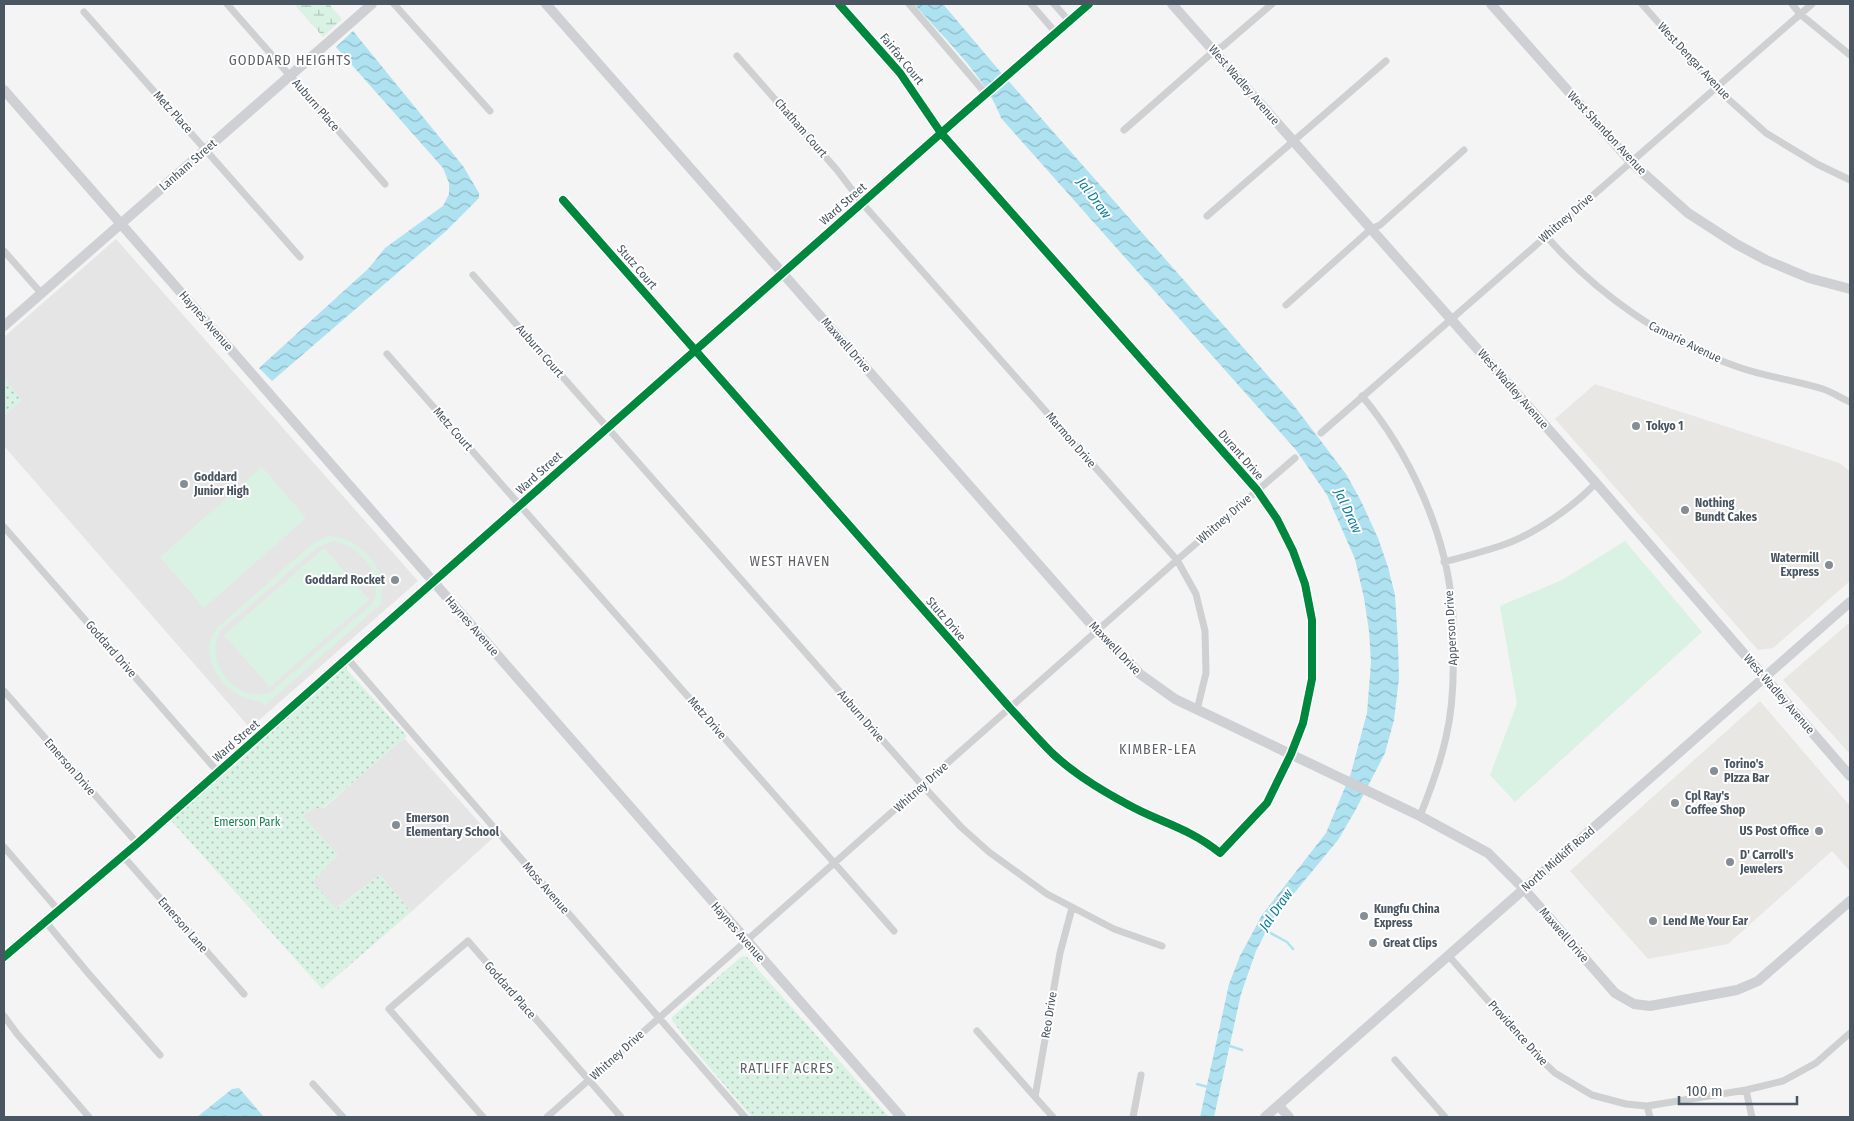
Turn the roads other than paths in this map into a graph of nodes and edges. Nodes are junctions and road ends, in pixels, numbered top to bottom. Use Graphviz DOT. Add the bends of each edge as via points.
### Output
graph roads {
  1 [pos="227,4"];
  2 [pos="372,4"];
  3 [pos="394,4"];
  4 [pos="546,4"];
  5 [pos="839,4"];
  6 [pos="909,4"];
  7 [pos="1031,4"];
  8 [pos="1054,4"];
  9 [pos="1089,4"];
  10 [pos="1172,4"];
  11 [pos="1272,4"];
  12 [pos="1491,4"];
  13 [pos="1642,4"];
  14 [pos="1792,4"];
  15 [pos="1812,4"];
  16 [pos="84,12"];
  17 [pos="1800,14"];
  18 [pos="1069,21"];
  19 [pos="1056,33"];
  20 [pos="1214,51"];
  21 [pos="1850,55"];
  22 [pos="737,56"];
  23 [pos="1386,61"];
  24 [pos="290,75"];
  25 [pos="1716,88"];
  26 [pos="4,90"];
  27 [pos="986,94"];
  28 [pos="490,111"];
  29 [pos="1124,130"];
  30 [pos="941,133"];
  31 [pos="1292,140"];
  32 [pos="206,149"];
  33 [pos="1464,150"];
  34 [pos="1630,162"];
  35 [pos="1850,180"];
  36 [pos="385,184"];
  37 [pos="563,200"];
  38 [pos="862,203"];
  39 [pos="1207,216"];
  40 [pos="121,223"];
  41 [pos="1371,229"];
  42 [pos="1546,236"];
  43 [pos="4,251"];
  44 [pos="300,257"];
  45 [pos="782,272"];
  46 [pos="473,275"];
  47 [pos="1850,289"];
  48 [pos="41,293"];
  49 [pos="1286,305"];
  50 [pos="1451,319"];
  51 [pos="4,326"];
  52 [pos="695,350"];
  53 [pos="386,354"];
  54 [pos="1362,396"];
  55 [pos="1850,402"];
  56 [pos="607,428"];
  57 [pos="1321,433"];
  58 [pos="1295,458"];
  59 [pos="1596,483"];
  60 [pos="1256,490"];
  61 [pos="520,505"];
  62 [pos="4,527"];
  63 [pos="1177,560"];
  64 [pos="1444,562"];
  65 [pos="433,581"];
  66 [pos="1850,602"];
  67 [pos="1097,631"];
  68 [pos="347,658"];
  69 [pos="1764,677"];
  70 [pos="4,691"];
  71 [pos="1010,708"];
  72 [pos="1197,710"];
  73 [pos="1291,754"];
  74 [pos="218,772"];
  75 [pos="1850,776"];
  76 [pos="922,785"];
  77 [pos="1420,816"];
  78 [pos="137,843"];
  79 [pos="4,848"];
  80 [pos="1220,853"];
  81 [pos="123,856"];
  82 [pos="834,864"];
  83 [pos="1524,889"];
  84 [pos="1850,901"];
  85 [pos="1072,908"];
  86 [pos="59,911"];
  87 [pos="45,921"];
  88 [pos="894,931"];
  89 [pos="746,942"];
  90 [pos="1162,946"];
  91 [pos="1448,955"];
  92 [pos="4,957"];
  93 [pos="244,994"];
  94 [pos="4,1016"];
  95 [pos="659,1018"];
  96 [pos="977,1030"];
  97 [pos="1850,1033"];
  98 [pos="160,1055"];
  99 [pos="1395,1060"];
  100 [pos="1141,1075"];
  101 [pos="589,1080"];
  102 [pos="313,1084"];
  103 [pos="1746,1090"];
  104 [pos="1035,1097"];
  105 [pos="1279,1106"];
  106 [pos="1647,1106"];
  107 [pos="89,1117"];
  108 [pos="343,1117"];
  109 [pos="483,1117"];
  110 [pos="547,1117"];
  111 [pos="621,1117"];
  112 [pos="745,1117"];
  113 [pos="901,1117"];
  114 [pos="1053,1117"];
  115 [pos="1133,1117"];
  116 [pos="1265,1117"];
  117 [pos="1289,1117"];
  118 [pos="1445,1117"];
  119 [pos="1650,1117"];
  120 [pos="1752,1117"];
  1 -- 24 [label="street, Auburn Place"];
  2 -- 24 [label="street, Lanham Street"];
  3 -- 28 [label="street"];
  4 -- 45 [label="street, Maxwell Drive"];
  5 -- 30 [label="street, Fairfax Court" via="900,73"];
  6 -- 27 [label="street"];
  7 -- 19 [label="street"];
  8 -- 18 [label="street"];
  9 -- 18 [label="street, Ward Street"];
  10 -- 20 [label="street, West Wadley Avenue"];
  11 -- 20 [label="street"];
  12 -- 34 [label="street, West Shandon Avenue"];
  13 -- 25 [label="street, West Dengar Avenue"];
  14 -- 17 [label="street"];
  15 -- 17 [label="street, Whitney Drive"];
  16 -- 32 [label="street, Metz Place"];
  17 -- 21 [label="street"];
  17 -- 25 [label="street, Whitney Drive"];
  18 -- 19 [label="street, Ward Street"];
  19 -- 27 [label="street, Ward Street"];
  20 -- 29 [label="street"];
  20 -- 31 [label="street, West Wadley Avenue"];
  22 -- 38 [label="street, Chatham Court"];
  23 -- 31 [label="street"];
  24 -- 32 [label="street, Lanham Street"];
  24 -- 36 [label="street, Auburn Place"];
  25 -- 34 [label="street, Whitney Drive"];
  25 -- 35 [label="street, West Dengar Avenue" via="1766,133"];
  26 -- 40 [label="street, Haynes Avenue"];
  27 -- 30 [label="street, Ward Street"];
  30 -- 38 [label="street, Ward Street"];
  30 -- 60 [label="street, Durant Drive"];
  31 -- 39 [label="street"];
  31 -- 41 [label="street, West Wadley Avenue"];
  32 -- 40 [label="street, Lanham Street"];
  32 -- 44 [label="street, Metz Place"];
  33 -- 41 [label="street" via="1380,225"];
  34 -- 42 [label="street, Whitney Drive"];
  34 -- 47 [label="street, West Shandon Avenue" via="1688,213 1736,244 1809,278"];
  37 -- 52 [label="street, Stutz Court"];
  38 -- 45 [label="street, Ward Street"];
  38 -- 63 [label="street, Marmon Drive"];
  40 -- 48 [label="street, Lanham Street"];
  40 -- 65 [label="street, Haynes Avenue"];
  41 -- 49 [label="street"];
  41 -- 50 [label="street, West Wadley Avenue"];
  42 -- 50 [label="street, Whitney Drive"];
  42 -- 55 [label="street, Camarie Avenue" via="1615,302 1647,324 1688,346 1739,367 1823,389"];
  43 -- 48 [label="street"];
  45 -- 52 [label="street, Ward Street"];
  45 -- 67 [label="street, Maxwell Drive"];
  46 -- 56 [label="street, Auburn Court"];
  48 -- 51 [label="street, Lanham Street"];
  50 -- 54 [label="street, Whitney Drive"];
  50 -- 59 [label="street, West Wadley Avenue"];
  52 -- 56 [label="street, Ward Street"];
  52 -- 71 [label="street, Stutz Drive"];
  53 -- 61 [label="street, Metz Court"];
  54 -- 57 [label="street, Whitney Drive"];
  54 -- 64 [label="street, Apperson Drive" via="1390,434 1414,476 1433,522"];
  56 -- 61 [label="street, Ward Street"];
  56 -- 76 [label="street, Auburn Drive"];
  58 -- 60 [label="street, Whitney Drive"];
  59 -- 64 [label="street" via="1578,500 1537,528 1502,546"];
  59 -- 69 [label="street, West Wadley Avenue"];
  60 -- 63 [label="street, Whitney Drive"];
  60 -- 73 [label="street, Durant Drive" via="1277,519 1293,550 1305,584 1312,620 1312,679 1303,723"];
  61 -- 65 [label="street, Ward Street"];
  61 -- 82 [label="street, Metz Drive"];
  62 -- 74 [label="street, Goddard Drive"];
  63 -- 67 [label="street, Whitney Drive"];
  63 -- 72 [label="street, Marmon Drive" via="1196,594 1206,631 1206,673"];
  64 -- 77 [label="street, Apperson Drive" via="1452,605 1454,681 1446,737"];
  65 -- 68 [label="street, Ward Street"];
  65 -- 89 [label="street, Haynes Avenue"];
  66 -- 69 [label="street, North Midkiff Road"];
  67 -- 71 [label="street, Whitney Drive"];
  67 -- 72 [label="street, Maxwell Drive" via="1140,674"];
  68 -- 74 [label="street, Ward Street"];
  68 -- 95 [label="street, Moss Avenue"];
  69 -- 75 [label="street, West Wadley Avenue"];
  69 -- 83 [label="street, North Midkiff Road"];
  70 -- 78 [label="street, Emerson Drive"];
  71 -- 76 [label="street, Whitney Drive"];
  71 -- 80 [label="street, Stutz Drive" via="1053,754 1095,786 1127,805 1190,832"];
  72 -- 73 [label="street, Maxwell Drive"];
  73 -- 77 [label="street, Maxwell Drive"];
  73 -- 80 [label="street, Durant Drive" via="1267,803"];
  74 -- 78 [label="street, Ward Street"];
  76 -- 82 [label="street, Whitney Drive"];
  76 -- 85 [label="street, Auburn Drive" via="989,852"];
  77 -- 83 [label="street, Maxwell Drive" via="1488,853"];
  78 -- 81 [label="street, Ward Street"];
  79 -- 86 [label="street"];
  81 -- 86 [label="street, Ward Street"];
  81 -- 93 [label="street, Emerson Lane"];
  82 -- 88 [label="street, Metz Drive"];
  82 -- 89 [label="street, Whitney Drive"];
  83 -- 84 [label="street, Maxwell Drive" via="1615,993 1634,1004 1650,1006 1737,990 1758,980"];
  83 -- 91 [label="street, North Midkiff Road"];
  85 -- 90 [label="street, Auburn Drive" via="1114,929"];
  85 -- 104 [label="street, Reo Drive" via="1060,953"];
  86 -- 87 [label="street, Ward Street"];
  87 -- 92 [label="street, Ward Street"];
  87 -- 98 [label="street"];
  89 -- 95 [label="street, Whitney Drive"];
  89 -- 113 [label="street, Haynes Avenue"];
  91 -- 105 [label="street, North Midkiff Road"];
  91 -- 106 [label="street, Providence Drive" via="1555,1073 1592,1095"];
  94 -- 107 [label="street"];
  95 -- 101 [label="street, Whitney Drive"];
  95 -- 112 [label="street, Moss Avenue"];
  96 -- 104 [label="street"];
  97 -- 103 [label="street, Providence Drive" via="1816,1063 1783,1081"];
  99 -- 118 [label="street"];
  100 -- 115 [label="street"];
  101 -- 109 [label="street, Goddard Place" via="468,941 389,1009"];
  101 -- 110 [label="street, Whitney Drive"];
  101 -- 111 [label="street, Goddard Place"];
  102 -- 108 [label="street"];
  103 -- 106 [label="street, Providence Drive"];
  103 -- 120 [label="street"];
  104 -- 114 [label="street"];
  105 -- 116 [label="street, North Midkiff Road"];
  105 -- 117 [label="street"];
  106 -- 119 [label="street"];
}
